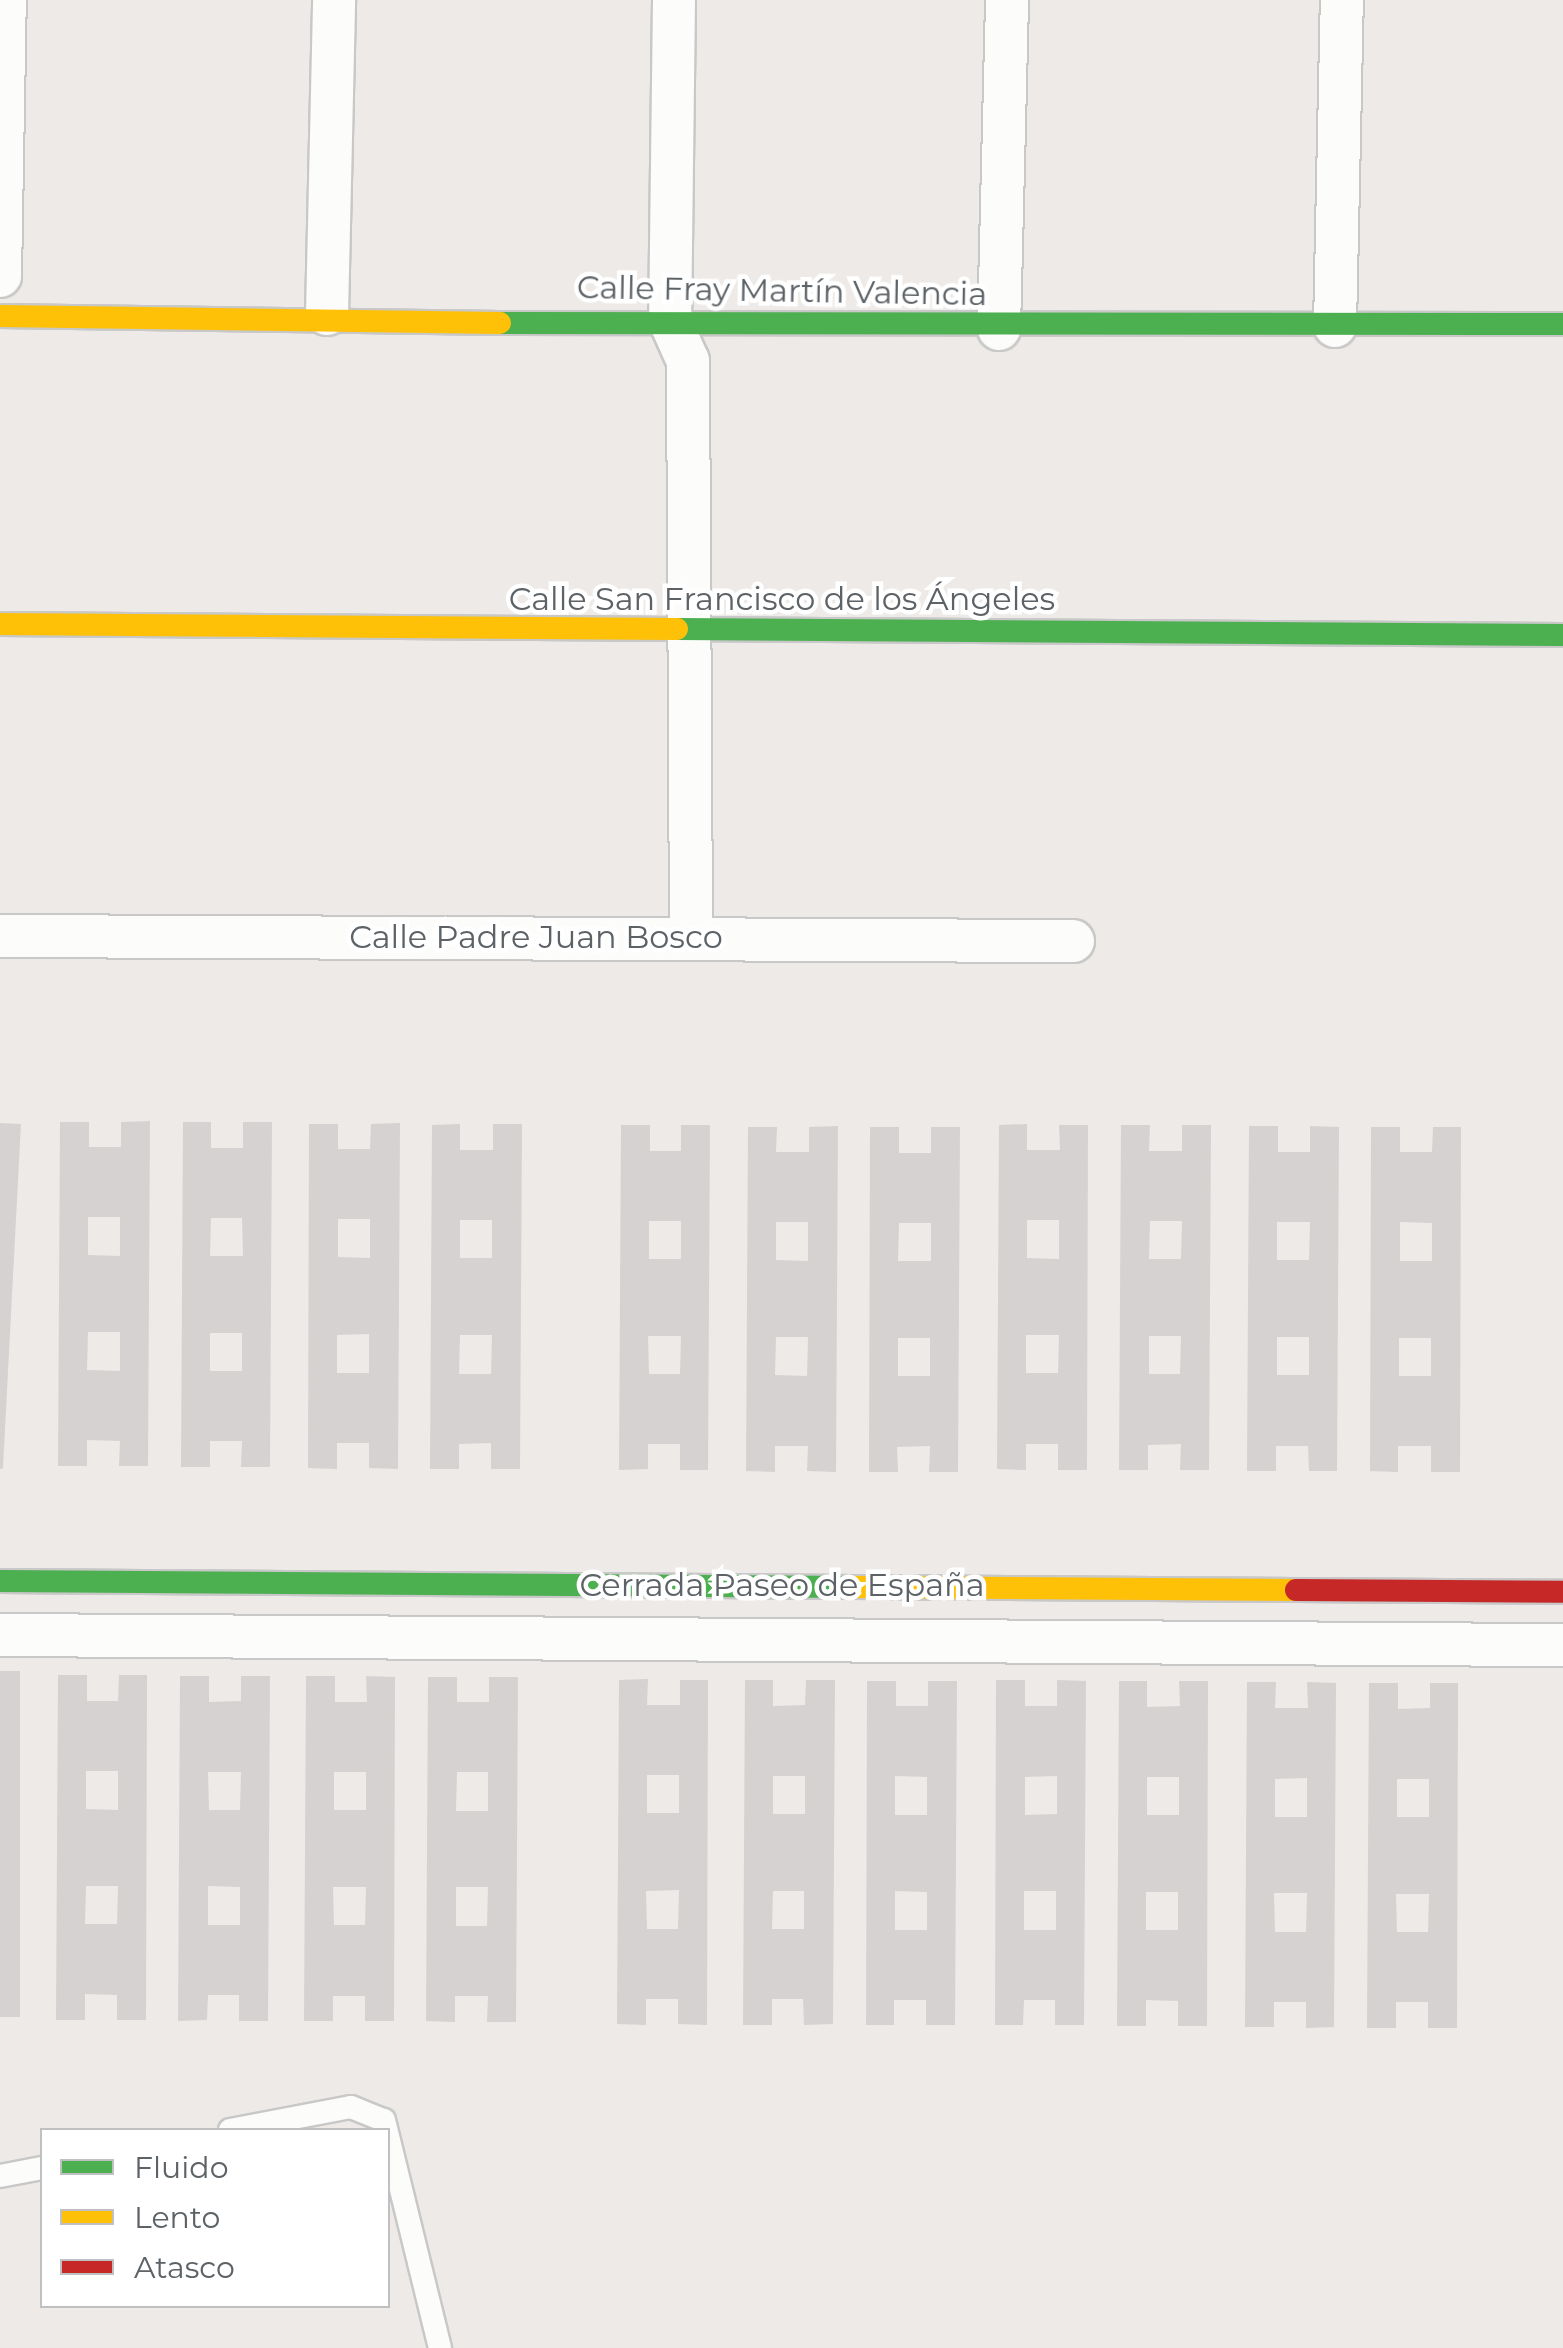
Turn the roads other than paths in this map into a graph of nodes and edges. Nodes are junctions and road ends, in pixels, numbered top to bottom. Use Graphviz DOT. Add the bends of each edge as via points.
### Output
graph roads {
  1 [pos="5,0"];
  2 [pos="334,0"];
  3 [pos="674,0"];
  4 [pos="1007,0"];
  5 [pos="1342,0"];
  6 [pos="0,276"];
  7 [pos="327,314"];
  8 [pos="0,316"];
  9 [pos="670,321"];
  10 [pos="1563,324"];
  11 [pos="1335,326"];
  12 [pos="999,329"];
  13 [pos="0,624"];
  14 [pos="691,631"];
  15 [pos="1563,635"];
  16 [pos="0,936"];
  17 [pos="690,936"];
  18 [pos="1072,941"];
  19 [pos="0,1580"];
  20 [pos="581,1584"];
  21 [pos="1563,1592"];
  22 [pos="0,1635"];
  23 [pos="581,1639"];
  24 [pos="1563,1644"];
  25 [pos="240,2128"];
  26 [pos="386,2128"];
  27 [pos="390,2144"];
  28 [pos="40,2168"];
  29 [pos="0,2176"];
  30 [pos="440,2348"];
  1 -- 6 [label="street"];
  2 -- 7 [label="street"];
  3 -- 9 [label="street"];
  4 -- 12 [label="street"];
  5 -- 11 [label="street"];
  7 -- 8 [label="street, Calle Fray Martín Valencia"];
  7 -- 9 [label="street, Calle Fray Martín Valencia"];
  9 -- 12 [label="street, Calle Fray Martín Valencia"];
  9 -- 14 [label="street" via="688,361"];
  10 -- 11 [label="street, Calle Fray Martín Valencia"];
  11 -- 12 [label="street, Calle Fray Martín Valencia"];
  13 -- 14 [label="street, Calle San Francisco de los Ángeles"];
  14 -- 15 [label="street, Calle San Francisco de los Ángeles"];
  14 -- 17 [label="street"];
  16 -- 17 [label="street, Calle Padre Juan Bosco"];
  17 -- 18 [label="street, Calle Padre Juan Bosco"];
  19 -- 20 [label="street, Cerrada Paseo de España"];
  20 -- 21 [label="street, Cerrada Paseo de España"];
  20 -- 23 [label="lane"];
  22 -- 23 [label="street, Cerrada Paseo de España"];
  23 -- 24 [label="street, Cerrada Paseo de España"];
  25 -- 26 [label="lane" via="351,2106 384,2120"];
  27 -- 30 [label="lane"];
  28 -- 29 [label="lane"];
}
